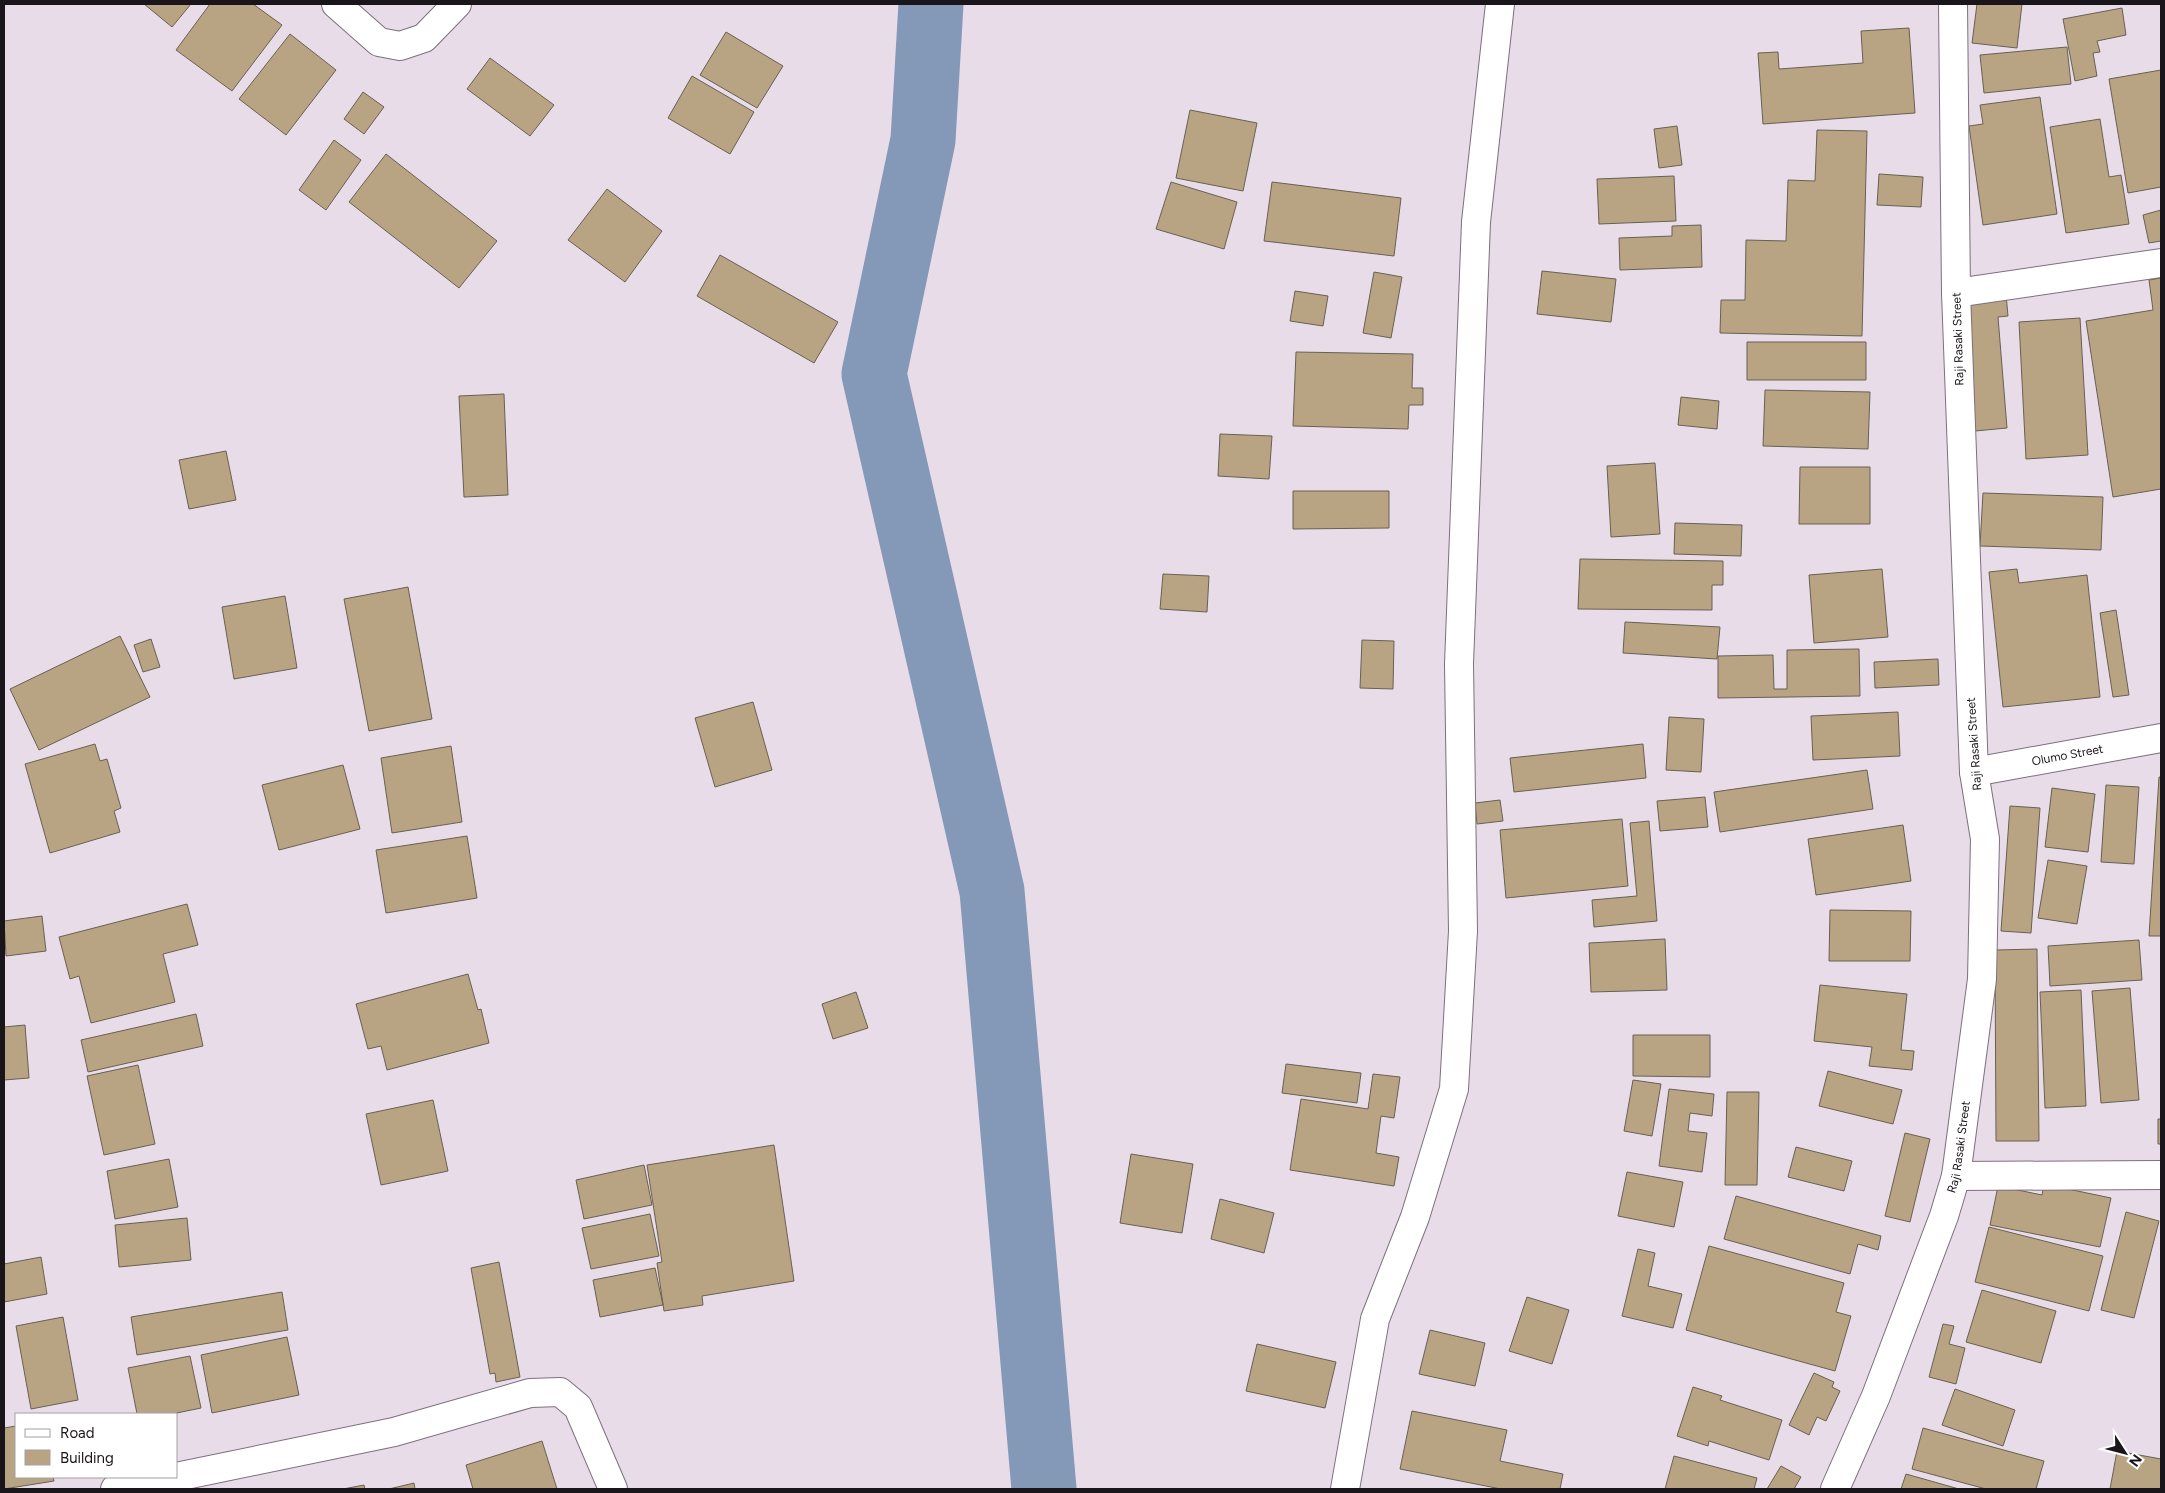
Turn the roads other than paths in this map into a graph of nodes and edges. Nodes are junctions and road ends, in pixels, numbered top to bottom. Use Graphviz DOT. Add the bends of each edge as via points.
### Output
graph roads {
  1 [pos="336,4"];
  2 [pos="457,4"];
  3 [pos="1500,4"];
  4 [pos="1953,4"];
  5 [pos="2161,263"];
  6 [pos="1956,293"];
  7 [pos="2161,738"];
  8 [pos="1974,772"];
  9 [pos="2161,1175"];
  10 [pos="1956,1176"];
  11 [pos="178,1477"];
  12 [pos="171,1478"];
  13 [pos="115,1489"];
  14 [pos="613,1489"];
  15 [pos="1345,1489"];
  16 [pos="1835,1489"];
  1 -- 2 [label="street" via="379,42 400,46 424,38"];
  3 -- 15 [label="street" via="1476,222 1459,664 1463,931 1454,1088 1415,1217 1374,1319"];
  4 -- 6 [label="street, Raji Rasaki Street"];
  5 -- 6 [label="street"];
  6 -- 8 [label="street, Raji Rasaki Street"];
  7 -- 8 [label="street, Olumo Street"];
  8 -- 10 [label="street, Raji Rasaki Street" via="1985,839 1982,979"];
  9 -- 10 [label="street"];
  10 -- 16 [label="street, Raji Rasaki Street" via="1876,1396"];
  11 -- 14 [label="street" via="394,1432 530,1393 560,1392 578,1407"];
  12 -- 13 [label="street"];
}
